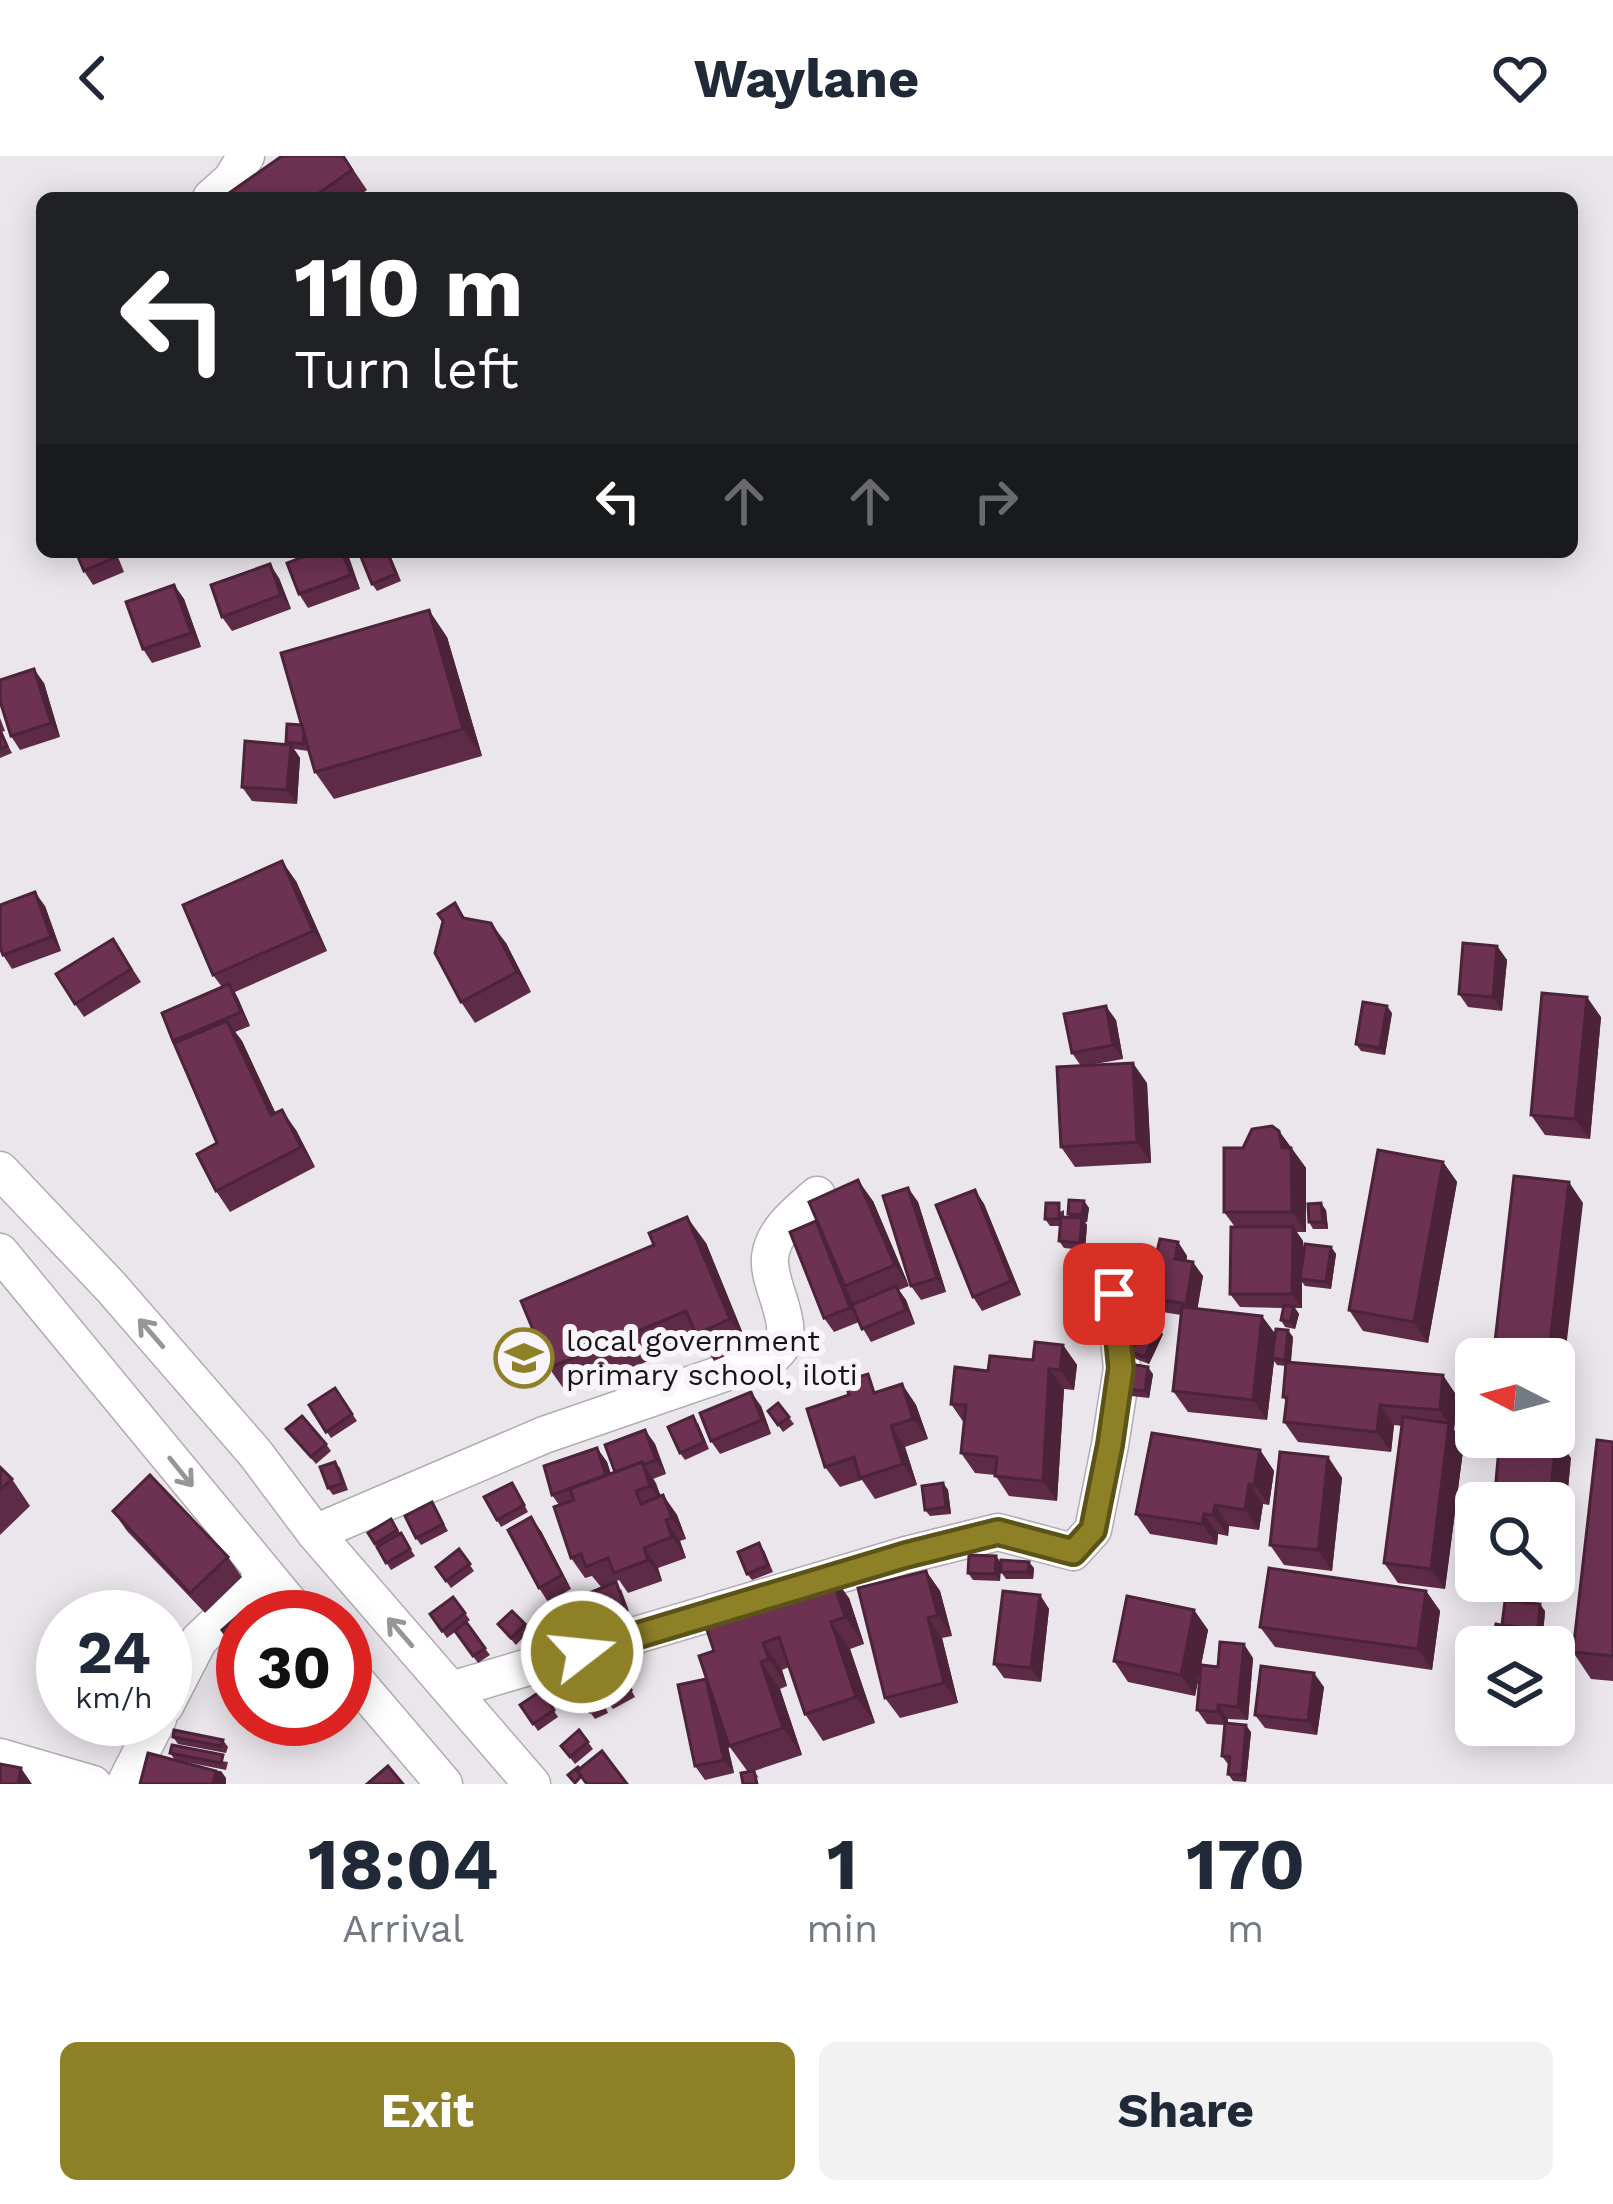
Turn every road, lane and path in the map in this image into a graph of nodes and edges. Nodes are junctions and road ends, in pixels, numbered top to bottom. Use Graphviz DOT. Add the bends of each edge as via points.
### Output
graph roads {
  1 [pos="245,156"];
  2 [pos="218,192"];
  3 [pos="0,1170"];
  4 [pos="817,1195"];
  5 [pos="0,1252"];
  6 [pos="1114,1294"];
  7 [pos="315,1533"];
  8 [pos="266,1576"];
  9 [pos="278,1590"];
  10 [pos="192,1654"];
  11 [pos="451,1690"];
  12 [pos="372,1700"];
  13 [pos="144,1746"];
  14 [pos="0,1757"];
  15 [pos="93,1784"];
  16 [pos="125,1784"];
  17 [pos="444,1784"];
  18 [pos="532,1784"];
  1 -- 2 [label="street"];
  7 -- 3 [label="street, one-way" via="226,1420"];
  4 -- 7 [label="street" via="786,1223 770,1256 787,1336 782,1349 544,1436"];
  5 -- 8 [label="street, one-way"];
  6 -- 11 [label="street" via="1121,1368 1110,1445 1093,1530 1073,1552 998,1532"];
  11 -- 7 [label="street, one-way"];
  8 -- 9 [label="street"];
  8 -- 10 [label="street"];
  11 -- 18 [label="street"];
  12 -- 17 [label="street"];
  13 -- 16 [label="street"];
  14 -- 15 [label="street"];
}
